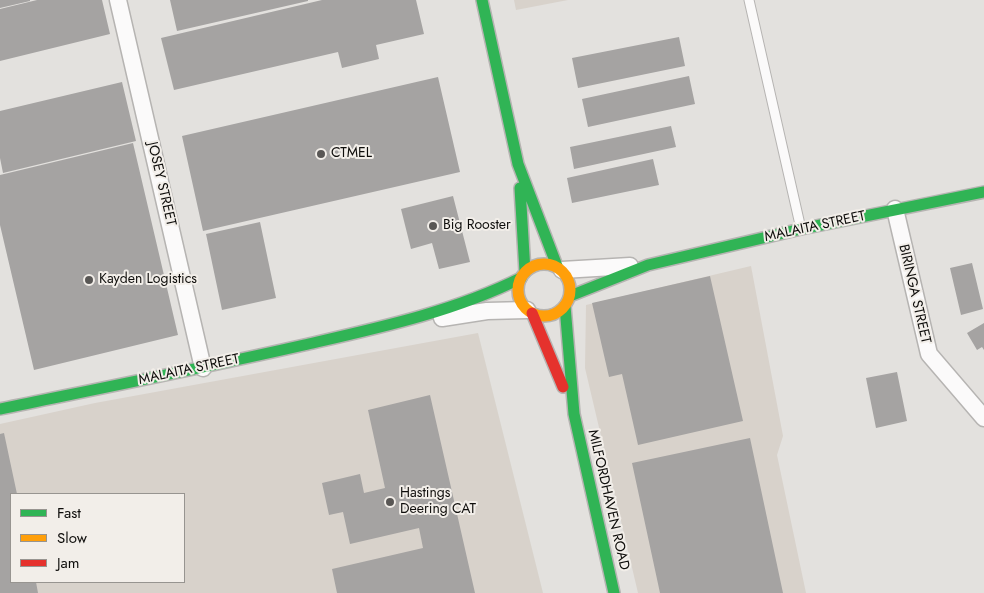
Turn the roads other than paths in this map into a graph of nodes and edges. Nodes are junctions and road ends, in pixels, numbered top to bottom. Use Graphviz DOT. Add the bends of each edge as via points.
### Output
graph roads {
  1 [pos="118,0"];
  2 [pos="482,0"];
  3 [pos="749,0"];
  4 [pos="518,164"];
  5 [pos="984,192"];
  6 [pos="894,209"];
  7 [pos="801,229"];
  8 [pos="648,265"];
  9 [pos="559,268"];
  10 [pos="523,275"];
  11 [pos="568,301"];
  12 [pos="530,311"];
  13 [pos="377,328"];
  14 [pos="203,368"];
  15 [pos="0,410"];
  16 [pos="574,414"];
  17 [pos="984,418"];
  18 [pos="614,593"];
  1 -- 14 [label="street, JOSEY STREET"];
  2 -- 4 [label="street"];
  3 -- 7 [label="lane"];
  4 -- 9 [label="street"];
  4 -- 10 [label="street"];
  5 -- 6 [label="street, MALAITA STREET"];
  6 -- 7 [label="street, MALAITA STREET"];
  6 -- 17 [label="street, BIRINGA STREET" via="929,354"];
  7 -- 8 [label="street, MALAITA STREET"];
  8 -- 9 [label="street, MALAITA STREET"];
  8 -- 11 [label="street, MALAITA STREET"];
  9 -- 10 [label="street" via="540,264"];
  9 -- 11 [label="street" via="570,286"];
  10 -- 12 [label="street" via="519,298"];
  10 -- 13 [label="street, MALAITA STREET" via="485,296"];
  11 -- 12 [label="street" via="560,311 546,316"];
  11 -- 16 [label="street, MILFORDHAVEN ROAD"];
  12 -- 13 [label="street, MALAITA STREET" via="487,311"];
  12 -- 16 [label="street, MILFORDHAVEN ROAD"];
  13 -- 14 [label="street, MALAITA STREET"];
  14 -- 15 [label="street, MALAITA STREET"];
  16 -- 18 [label="street, MILFORDHAVEN ROAD"];
}
